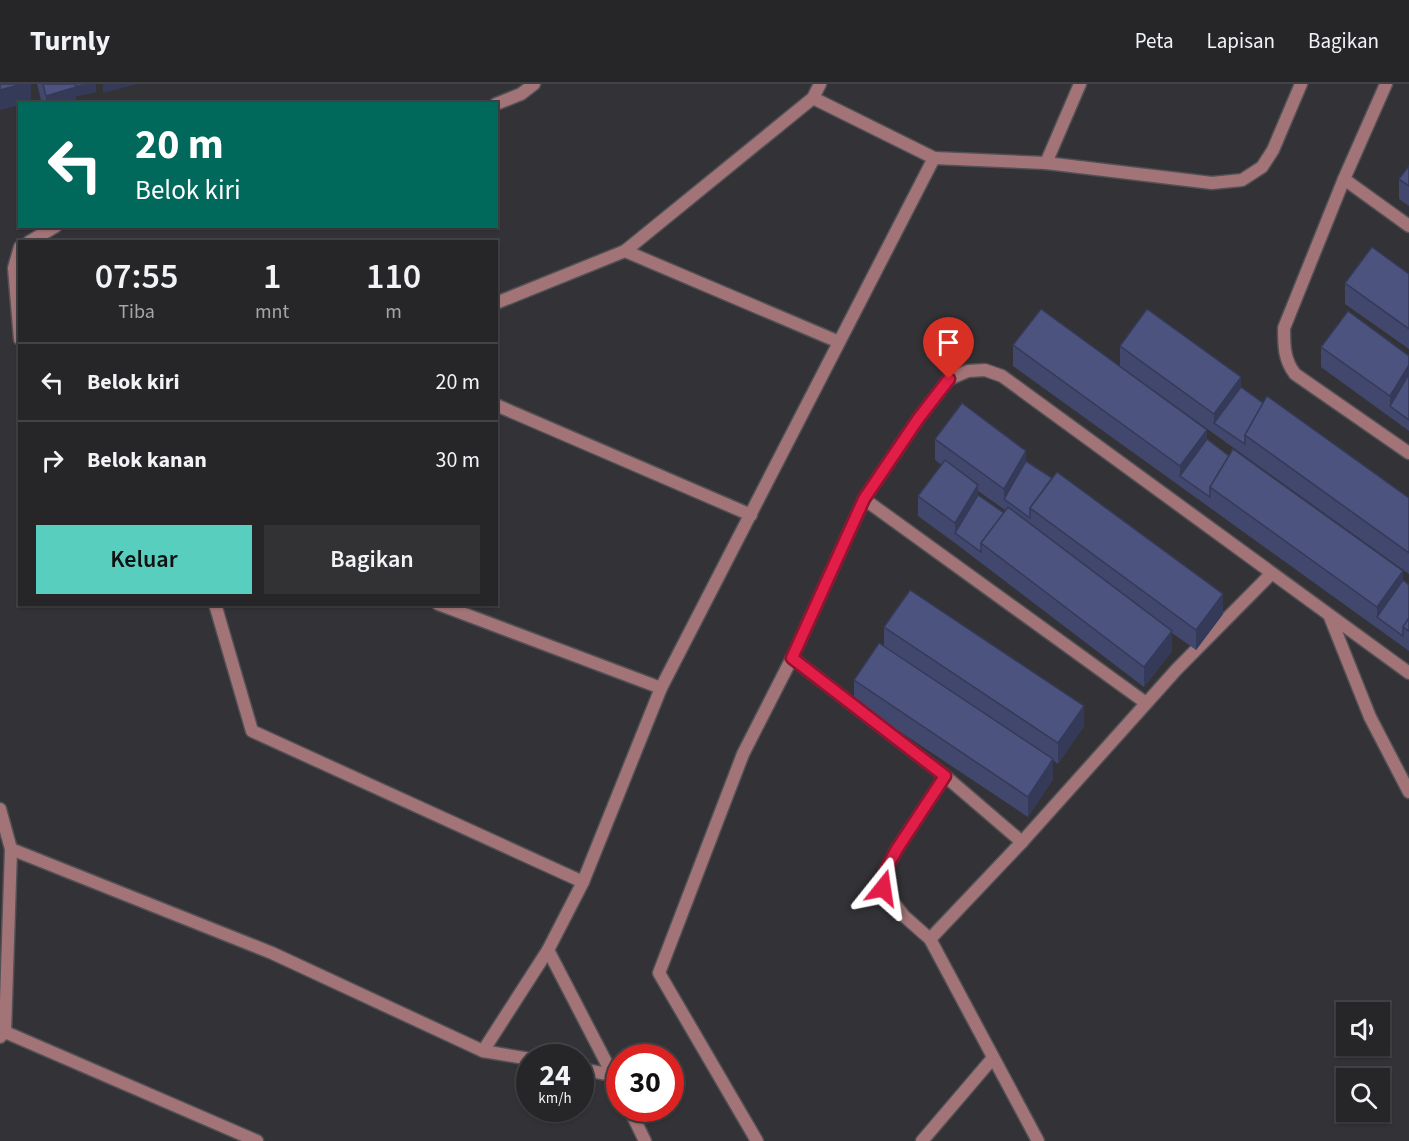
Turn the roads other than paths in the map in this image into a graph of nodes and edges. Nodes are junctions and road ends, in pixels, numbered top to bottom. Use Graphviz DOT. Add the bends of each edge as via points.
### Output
graph roads {
  1 [pos="534,84"];
  2 [pos="820,84"];
  3 [pos="1080,84"];
  4 [pos="1301,84"];
  5 [pos="1386,84"];
  6 [pos="813,98"];
  7 [pos="498,103"];
  8 [pos="934,158"];
  9 [pos="1046,163"];
  10 [pos="1344,179"];
  11 [pos="1409,226"];
  12 [pos="53,228"];
  13 [pos="32,240"];
  14 [pos="625,251"];
  15 [pos="18,254"];
  16 [pos="498,302"];
  17 [pos="18,315"];
  18 [pos="839,342"];
  19 [pos="498,406"];
  20 [pos="1409,453"];
  21 [pos="864,499"];
  22 [pos="751,515"];
  23 [pos="1271,574"];
  24 [pos="216,606"];
  25 [pos="443,606"];
  26 [pos="1330,617"];
  27 [pos="792,658"];
  28 [pos="1409,674"];
  29 [pos="662,688"];
  30 [pos="1146,703"];
  31 [pos="945,776"];
  32 [pos="1409,792"];
  33 [pos="0,809"];
  34 [pos="1022,842"];
  35 [pos="11,849"];
  36 [pos="583,882"];
  37 [pos="930,939"];
  38 [pos="548,950"];
  39 [pos="3,1034"];
  40 [pos="483,1051"];
  41 [pos="516,1057"];
  42 [pos="992,1059"];
  43 [pos="606,1062"];
  44 [pos="636,1122"];
  45 [pos="257,1141"];
  46 [pos="645,1141"];
  47 [pos="758,1141"];
  48 [pos="922,1141"];
  49 [pos="1038,1141"];
  1 -- 7 [label="street"];
  2 -- 6 [label="street"];
  3 -- 9 [label="street"];
  4 -- 9 [label="street" via="1273,150 1262,167 1242,180 1212,183"];
  5 -- 10 [label="street"];
  6 -- 8 [label="street"];
  6 -- 14 [label="street"];
  8 -- 9 [label="street"];
  8 -- 18 [label="street"];
  10 -- 11 [label="street"];
  10 -- 20 [label="street" via="1284,328 1288,365 1294,374"];
  12 -- 13 [label="street"];
  14 -- 16 [label="street"];
  14 -- 18 [label="street"];
  15 -- 17 [label="street" via="14,268"];
  18 -- 22 [label="street"];
  19 -- 22 [label="street"];
  21 -- 23 [label="street" via="949,379 985,370 1002,376"];
  21 -- 27 [label="street"];
  21 -- 30 [label="street"];
  22 -- 29 [label="street"];
  23 -- 26 [label="street"];
  23 -- 30 [label="street"];
  24 -- 36 [label="street" via="252,731"];
  25 -- 29 [label="street"];
  26 -- 28 [label="street"];
  26 -- 32 [label="street" via="1370,717"];
  27 -- 31 [label="street"];
  27 -- 47 [label="street" via="743,754 658,973"];
  29 -- 36 [label="street"];
  30 -- 34 [label="street"];
  31 -- 34 [label="street"];
  31 -- 37 [label="street" via="897,849 886,869 883,888 904,916"];
  33 -- 35 [label="street"];
  34 -- 37 [label="street"];
  35 -- 39 [label="street"];
  35 -- 40 [label="street" via="272,953"];
  36 -- 38 [label="street"];
  37 -- 42 [label="street"];
  38 -- 40 [label="street"];
  38 -- 43 [label="street"];
  39 -- 45 [label="street"];
  40 -- 41 [label="street"];
  42 -- 48 [label="street"];
  42 -- 49 [label="street"];
  44 -- 46 [label="street"];
}
